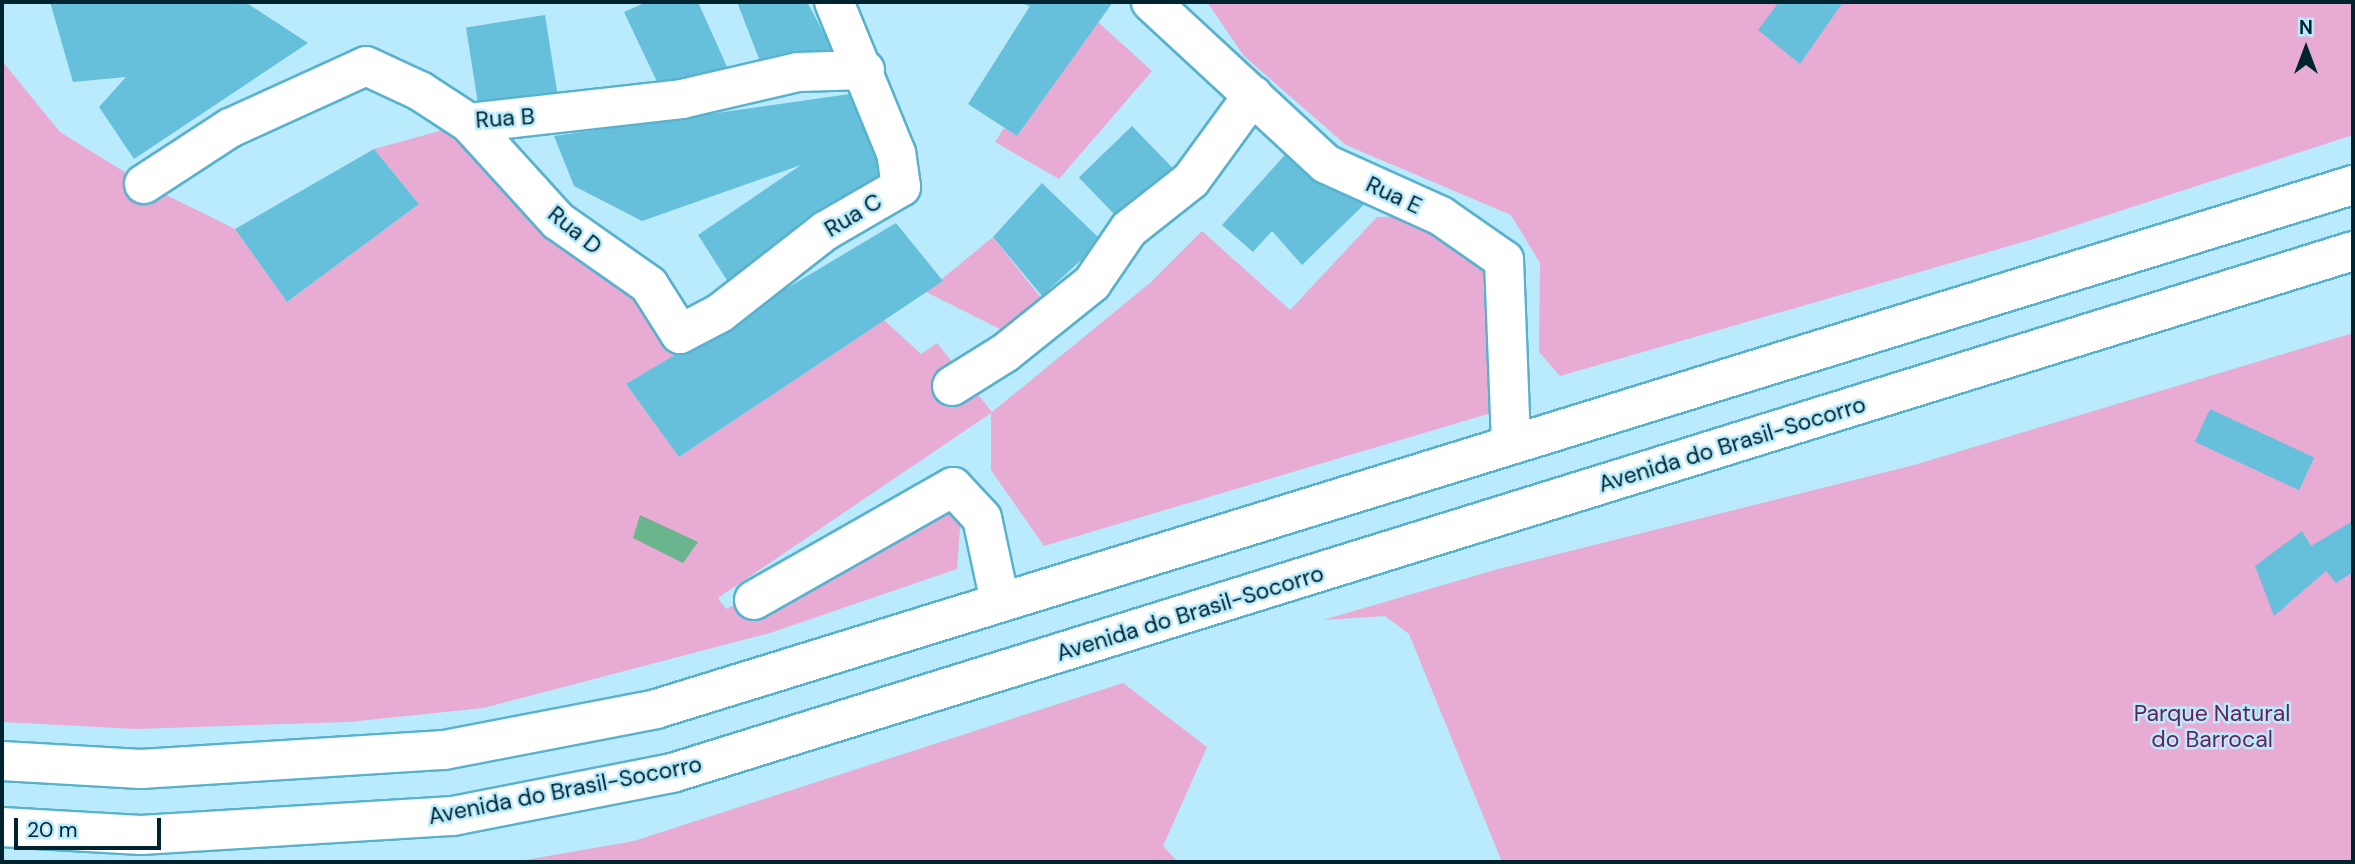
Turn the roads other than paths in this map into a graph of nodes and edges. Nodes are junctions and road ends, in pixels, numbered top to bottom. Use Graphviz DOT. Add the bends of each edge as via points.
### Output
graph roads {
  1 [pos="834,2"];
  2 [pos="1150,2"];
  3 [pos="866,70"];
  4 [pos="1253,95"];
  5 [pos="469,123"];
  6 [pos="144,184"];
  7 [pos="2353,185"];
  8 [pos="2353,251"];
  9 [pos="680,334"];
  10 [pos="952,386"];
  11 [pos="1511,444"];
  12 [pos="754,600"];
  13 [pos="1000,602"];
  14 [pos="2,761"];
  15 [pos="2,827"];
  1 -- 3 [label="main road, Rua C"];
  2 -- 4 [label="main road, Rua E"];
  3 -- 5 [label="main road, Rua B" via="797,72 682,99"];
  3 -- 9 [label="main road, Rua C" via="896,153 901,187 825,231 720,313"];
  4 -- 10 [label="main road" via="1191,180 1129,229 1091,283 1005,354"];
  4 -- 11 [label="main road, Rua E" via="1326,164 1441,216 1504,260"];
  5 -- 6 [label="main road, Rua B" via="420,91 366,66 230,128"];
  5 -- 9 [label="main road, Rua D" via="558,221 649,285"];
  7 -- 11 [label="main road"];
  8 -- 15 [label="main road, Avenida do Brasil-Socorro" via="672,773 453,816 141,835"];
  11 -- 13 [label="main road"];
  12 -- 13 [label="main road" via="953,487 982,518"];
  13 -- 14 [label="main road" via="656,709 444,750 141,769"];
}
